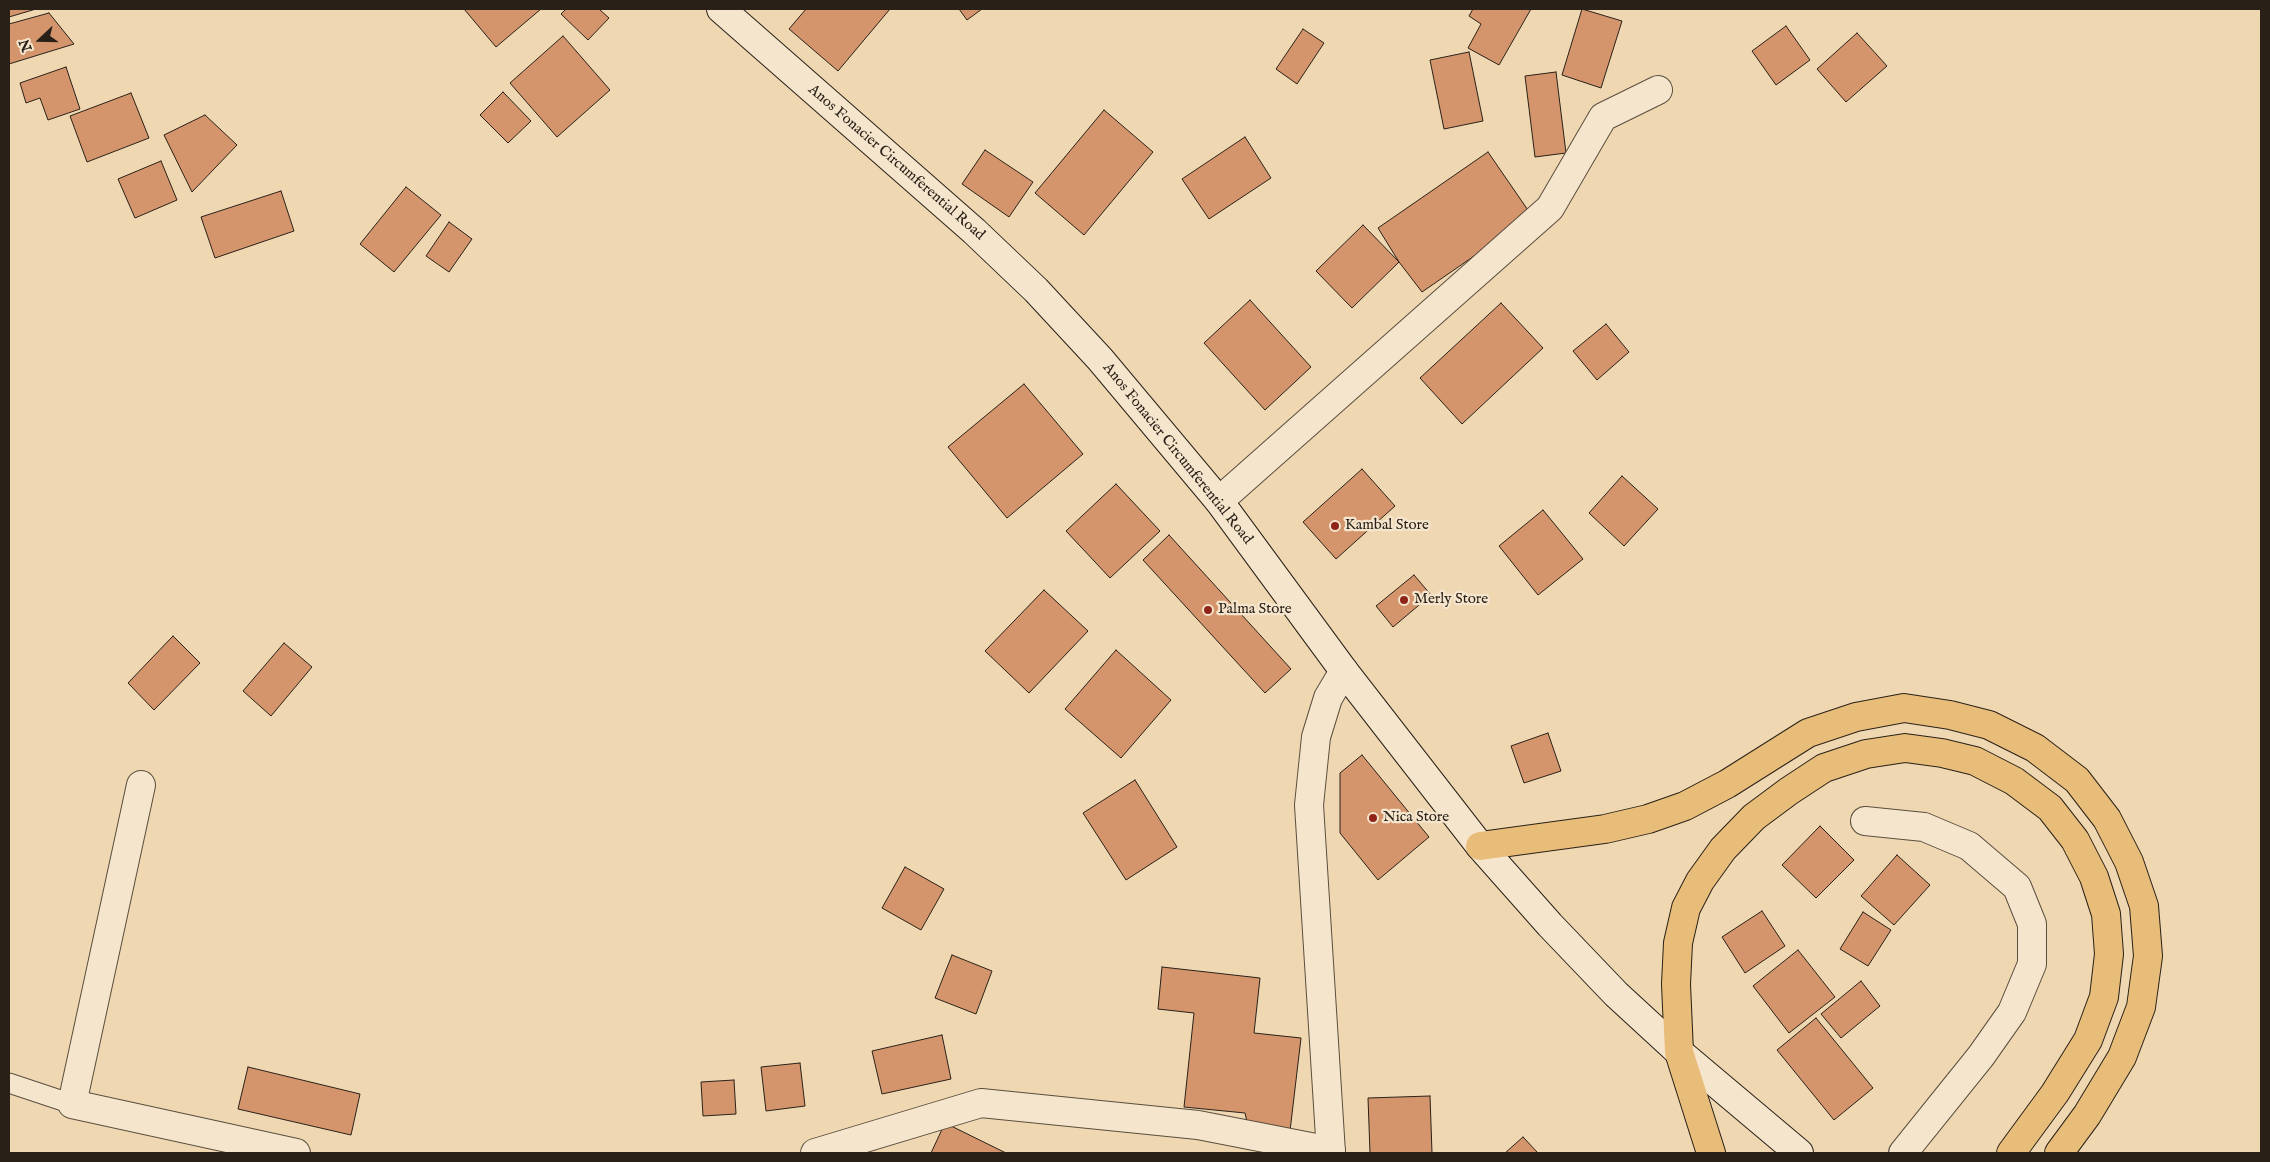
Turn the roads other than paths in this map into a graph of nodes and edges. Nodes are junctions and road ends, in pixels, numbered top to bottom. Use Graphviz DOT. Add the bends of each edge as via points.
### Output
graph roads {
  1 [pos="721,9"];
  2 [pos="1658,90"];
  3 [pos="1219,501"];
  4 [pos="1344,671"];
  5 [pos="140,785"];
  6 [pos="1865,821"];
  7 [pos="1480,846"];
  8 [pos="1679,1052"];
  9 [pos="9,1083"];
  10 [pos="72,1104"];
  11 [pos="1331,1152"];
  12 [pos="296,1153"];
  13 [pos="815,1153"];
  14 [pos="1711,1153"];
  15 [pos="1798,1153"];
  16 [pos="1903,1153"];
  17 [pos="2010,1153"];
  18 [pos="2059,1153"];
  1 -- 3 [label="street, Anos Fonacier Circumferential Road" via="974,231 1036,290 1100,359"];
  2 -- 3 [label="street" via="1603,117 1550,208"];
  3 -- 4 [label="street, Anos Fonacier Circumferential Road"];
  4 -- 7 [label="street, Anos Fonacier Circumferential Road"];
  4 -- 11 [label="street" via="1328,698 1316,737 1309,805"];
  5 -- 10 [label="street"];
  6 -- 16 [label="street" via="1924,826 1969,846 2017,887 2032,924 2032,964 2012,1012"];
  7 -- 8 [label="street, Anos Fonacier Circumferential Road" via="1616,994"];
  7 -- 18 [label="main road" via="1605,829 1648,819 1685,806 1728,784 1808,733 1856,717 1904,708 1989,725 2035,748 2077,780 2107,819 2129,862 2144,906 2148,956 2141,1007 2122,1057 2087,1115"];
  8 -- 14 [label="main road"];
  8 -- 15 [label="street, Anos Fonacier Circumferential Road"];
  8 -- 17 [label="main road" via="1676,984 1678,943 1686,908 1722,849 1754,817 1824,768 1866,754 1905,748 1976,761 2014,781 2050,808 2075,840 2094,877 2106,914 2110,954 2104,997 2088,1040 2055,1093"];
  9 -- 10 [label="lane"];
  10 -- 12 [label="street"];
  11 -- 13 [label="street" via="1198,1125 981,1103"];
}
